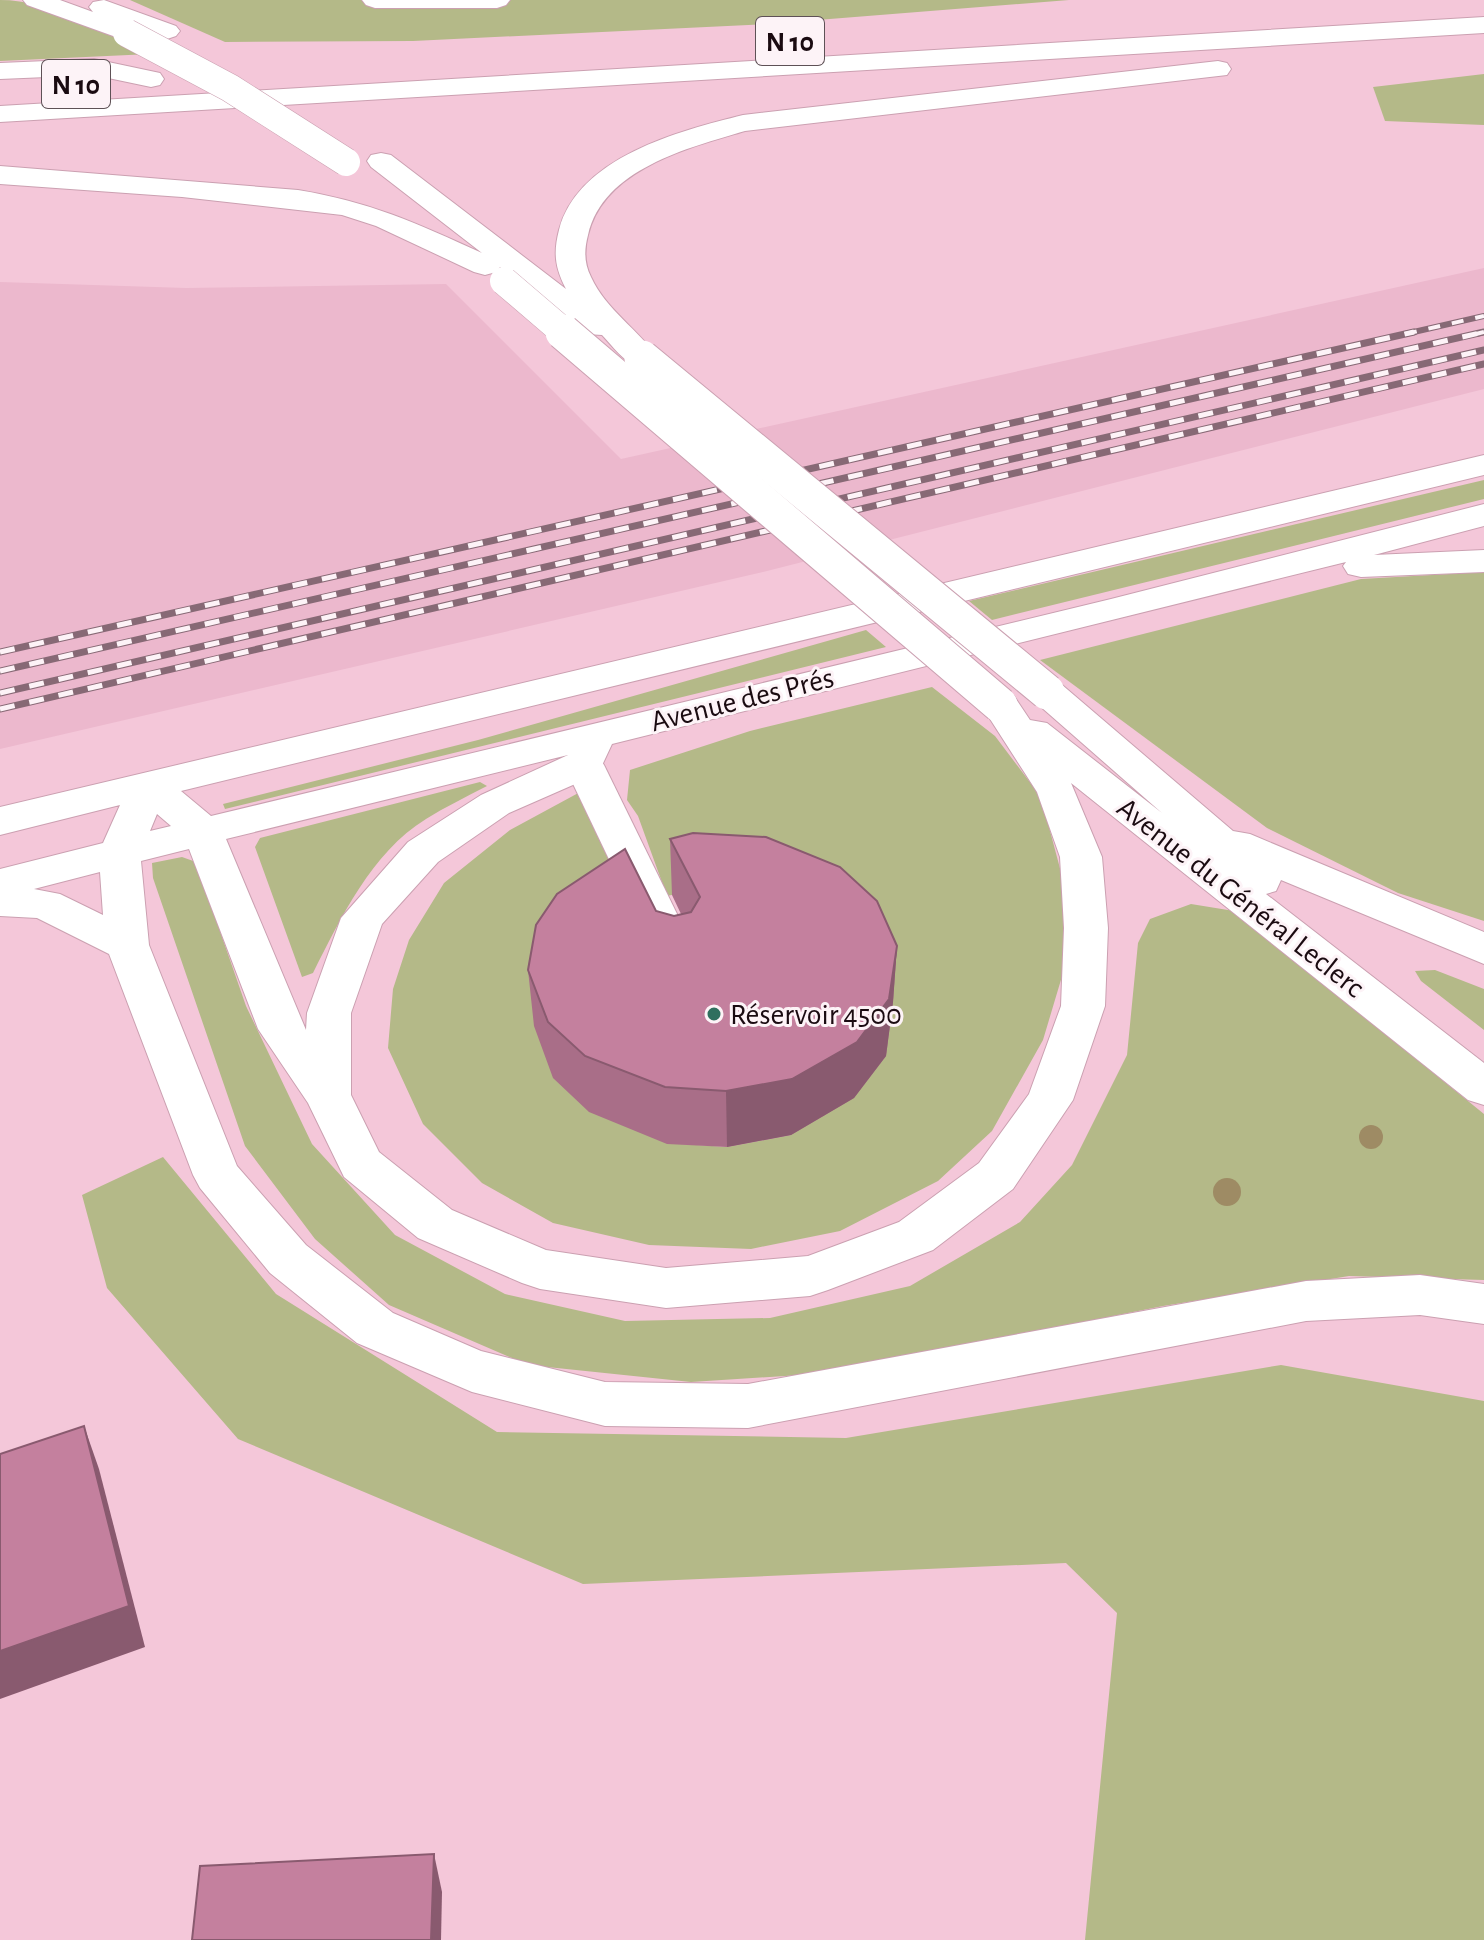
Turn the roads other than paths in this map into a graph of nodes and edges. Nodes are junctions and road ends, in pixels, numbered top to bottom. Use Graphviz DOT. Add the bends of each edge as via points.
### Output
graph roads {
  1 [pos="36,0"];
  2 [pos="82,0"];
  3 [pos="375,0"];
  4 [pos="497,0"];
  5 [pos="1175,18"];
  6 [pos="1484,25"];
  7 [pos="1003,29"];
  8 [pos="1484,40"];
  9 [pos="0,71"];
  10 [pos="247,73"];
  11 [pos="151,79"];
  12 [pos="0,88"];
  13 [pos="0,114"];
  14 [pos="0,175"];
  15 [pos="506,274"];
  16 [pos="642,358"];
  17 [pos="1484,465"];
  18 [pos="1484,515"];
  19 [pos="1484,561"];
  20 [pos="1282,569"];
  21 [pos="1000,705"];
  22 [pos="590,750"];
  23 [pos="150,786"];
  24 [pos="0,821"];
  25 [pos="202,830"];
  26 [pos="1211,833"];
  27 [pos="119,852"];
  28 [pos="0,883"];
  29 [pos="0,901"];
  30 [pos="127,945"];
  31 [pos="1484,949"];
  32 [pos="676,955"];
  33 [pos="1484,1060"];
  34 [pos="1484,1088"];
  35 [pos="328,1095"];
  36 [pos="1484,1304"];
  1 -- 15 [label="main road, bridge" via="127,33 230,88"];
  2 -- 15 [label="main road" via="167,31 269,86 381,161"];
  3 -- 4 [label="main road"];
  5 -- 7 [label="main road"];
  6 -- 13 [label="main road, N 10"];
  8 -- 16 [label="main road" via="743,123 680,141 628,167 588,199 572,228 572,268 588,298"];
  9 -- 11 [label="main road" via="94,67"];
  10 -- 11 [label="main road, N 10"];
  11 -- 12 [label="main road, N 10"];
  14 -- 15 [label="main road" via="347,207"];
  15 -- 16 [label="main road"];
  15 -- 21 [label="main road, bridge"];
  16 -- 26 [label="main road, Avenue du Général Leclerc, bridge"];
  17 -- 23 [label="main road, Avenue des Prés"];
  18 -- 20 [label="main road, Avenue des Prés"];
  19 -- 20 [label="main road"];
  20 -- 22 [label="main road, Avenue des Prés"];
  21 -- 34 [label="main road, Avenue du Général Leclerc"];
  21 -- 35 [label="main road" via="1057,792 1081,857 1086,928 1083,1006 1050,1100 1005,1164 916,1236 810,1276 666,1288 540,1269 435,1224 361,1164"];
  22 -- 25 [label="main road, Avenue des Prés"];
  22 -- 32 [label="main road"];
  22 -- 35 [label="main road" via="423,852 362,918 329,1013"];
  23 -- 24 [label="main road, Avenue des Prés"];
  23 -- 25 [label="main road"];
  23 -- 27 [label="main road"];
  25 -- 27 [label="main road, Avenue des Prés"];
  25 -- 35 [label="main road" via="281,1029"];
  26 -- 31 [label="main road"];
  26 -- 33 [label="main road, Avenue du Général Leclerc" via="1292,910"];
  27 -- 28 [label="main road, Avenue des Prés"];
  27 -- 30 [label="main road"];
  29 -- 30 [label="main road" via="45,904"];
  30 -- 36 [label="main road" via="217,1175 288,1259 375,1328 472,1370 605,1404 748,1406 1306,1301 1420,1295"];
}
